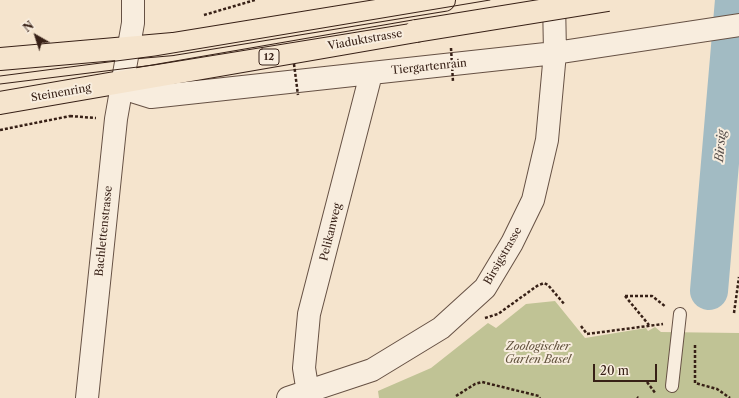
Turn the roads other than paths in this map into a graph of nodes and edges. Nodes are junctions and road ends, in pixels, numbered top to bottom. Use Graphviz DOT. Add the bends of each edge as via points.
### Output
graph roads {
  1 [pos="133,0"];
  2 [pos="444,0"];
  3 [pos="554,0"];
  4 [pos="608,0"];
  5 [pos="739,25"];
  6 [pos="555,53"];
  7 [pos="0,59"];
  8 [pos="125,64"];
  9 [pos="372,74"];
  10 [pos="0,103"];
  11 [pos="680,314"];
  12 [pos="672,386"];
  13 [pos="298,395"];
  14 [pos="87,398"];
  1 -- 8 [label="street, Bachlettenstrasse" via="133,23"];
  2 -- 8 [label="main road, 12" via="174,44"];
  3 -- 6 [label="street, Birsigstrasse"];
  4 -- 8 [label="main road, Viaduktstrasse / 12, bridge" via="416,31"];
  5 -- 6 [label="street, Tiergartenrain"];
  6 -- 9 [label="street, Tiergartenrain"];
  6 -- 13 [label="street, Birsigstrasse" via="547,140 533,200 512,243 485,288 441,328 372,370"];
  7 -- 8 [label="main road, 12"];
  8 -- 9 [label="street, Tiergartenrain" via="135,92 151,97"];
  8 -- 10 [label="main road, Steinenring / 12"];
  8 -- 14 [label="street, Bachlettenstrasse" via="116,119"];
  9 -- 13 [label="street, Pelikanweg" via="309,314 304,368"];
  11 -- 12 [label="lane"];
}
